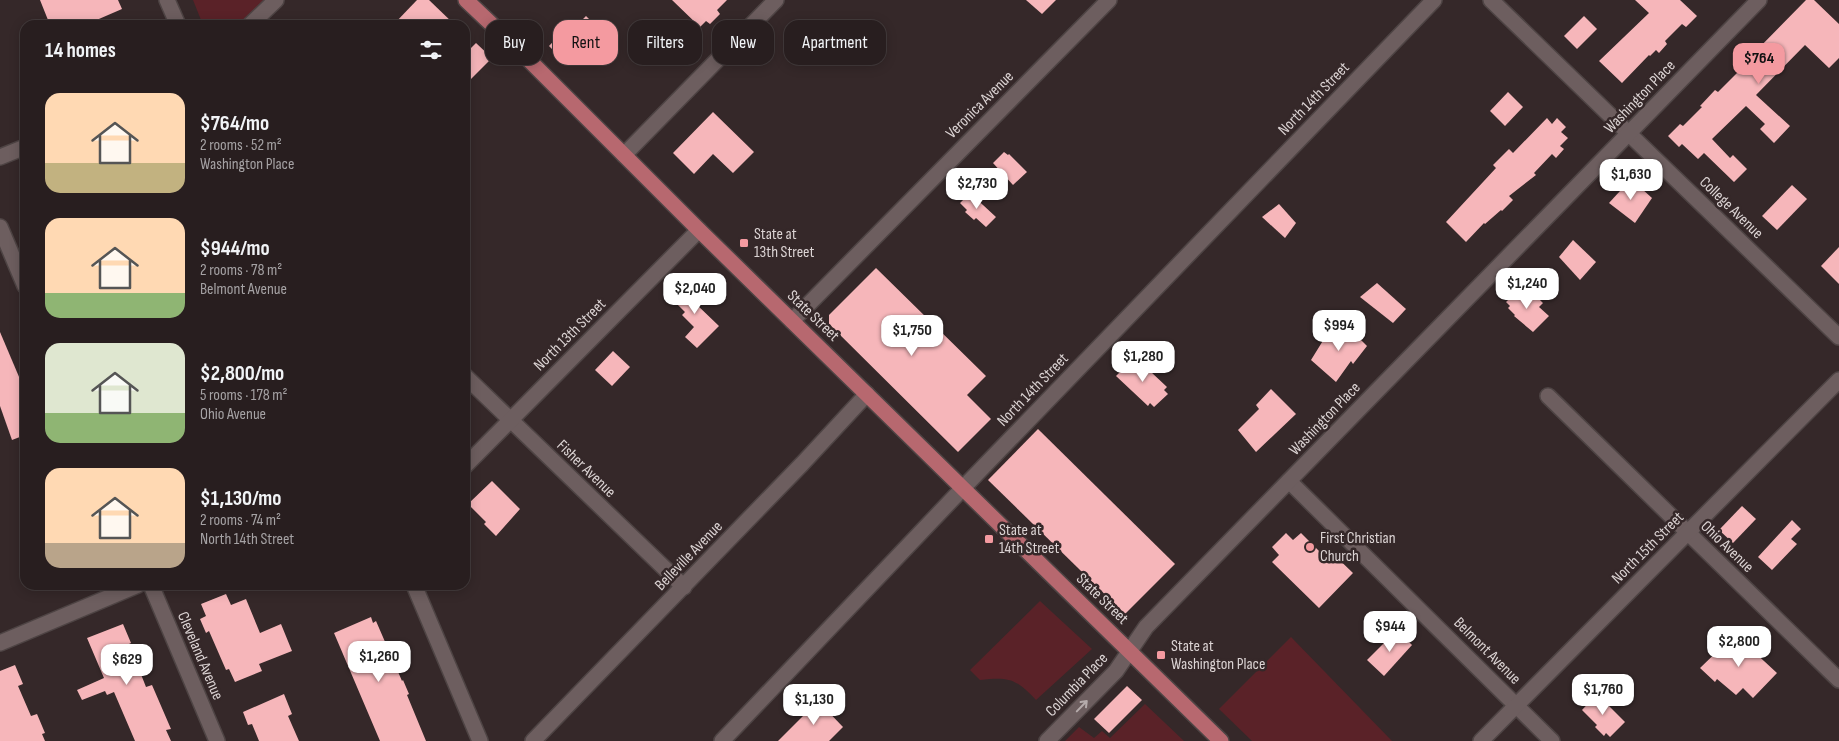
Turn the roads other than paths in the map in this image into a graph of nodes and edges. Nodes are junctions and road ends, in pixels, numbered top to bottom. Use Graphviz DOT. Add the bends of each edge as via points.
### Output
graph roads {
  1 [pos="166,0"];
  2 [pos="276,0"];
  3 [pos="466,0"];
  4 [pos="776,0"];
  5 [pos="1109,0"];
  6 [pos="1434,0"];
  7 [pos="1491,0"];
  8 [pos="1759,0"];
  9 [pos="176,20"];
  10 [pos="255,20"];
  11 [pos="1628,134"];
  12 [pos="20,149"];
  13 [pos="624,154"];
  14 [pos="0,157"];
  15 [pos="0,227"];
  16 [pos="699,230"];
  17 [pos="20,274"];
  18 [pos="792,320"];
  19 [pos="1839,337"];
  20 [pos="1839,380"];
  21 [pos="470,381"];
  22 [pos="867,394"];
  23 [pos="1548,396"];
  24 [pos="510,420"];
  25 [pos="470,461"];
  26 [pos="1289,481"];
  27 [pos="963,488"];
  28 [pos="1687,533"];
  29 [pos="684,587"];
  30 [pos="126,590"];
  31 [pos="153,590"];
  32 [pos="416,590"];
  33 [pos="0,643"];
  34 [pos="1130,652"];
  35 [pos="1839,680"];
  36 [pos="1516,705"];
  37 [pos="217,741"];
  38 [pos="480,741"];
  39 [pos="533,741"];
  40 [pos="722,741"];
  41 [pos="1047,741"];
  42 [pos="1221,741"];
  43 [pos="1481,741"];
  44 [pos="1552,741"];
  1 -- 9 [label="street"];
  2 -- 10 [label="street"];
  3 -- 13 [label="main road, State Street"];
  4 -- 13 [label="street"];
  5 -- 18 [label="street, Veronica Avenue"];
  6 -- 27 [label="street, North 14th Street"];
  7 -- 11 [label="street, College Avenue"];
  8 -- 11 [label="street, Washington Place"];
  11 -- 19 [label="street, College Avenue"];
  11 -- 26 [label="street, Washington Place"];
  12 -- 14 [label="street"];
  13 -- 16 [label="main road, State Street"];
  15 -- 17 [label="street"];
  16 -- 18 [label="main road, State Street"];
  16 -- 24 [label="street, North 13th Street"];
  18 -- 22 [label="main road, State Street"];
  20 -- 28 [label="street, North 15th Street"];
  21 -- 24 [label="street, Fisher Avenue"];
  22 -- 27 [label="main road, State Street"];
  22 -- 29 [label="street, Belleville Avenue"];
  23 -- 28 [label="street, Ohio Avenue"];
  24 -- 25 [label="street, North 13th Street"];
  24 -- 29 [label="street, Fisher Avenue"];
  26 -- 34 [label="street, Washington Place" via="1146,627"];
  26 -- 36 [label="street, Belmont Avenue"];
  27 -- 34 [label="main road, State Street"];
  27 -- 40 [label="street, North 14th Street"];
  28 -- 35 [label="street, Ohio Avenue"];
  28 -- 36 [label="street, North 15th Street"];
  29 -- 39 [label="street, Belleville Avenue"];
  30 -- 33 [label="street"];
  31 -- 37 [label="street, Cleveland Avenue"];
  32 -- 38 [label="street"];
  41 -- 34 [label="street, Columbia Place, one-way" via="1116,671"];
  34 -- 42 [label="main road, State Street"];
  36 -- 43 [label="street, North 15th Street"];
  36 -- 44 [label="street, Belmont Avenue"];
}
